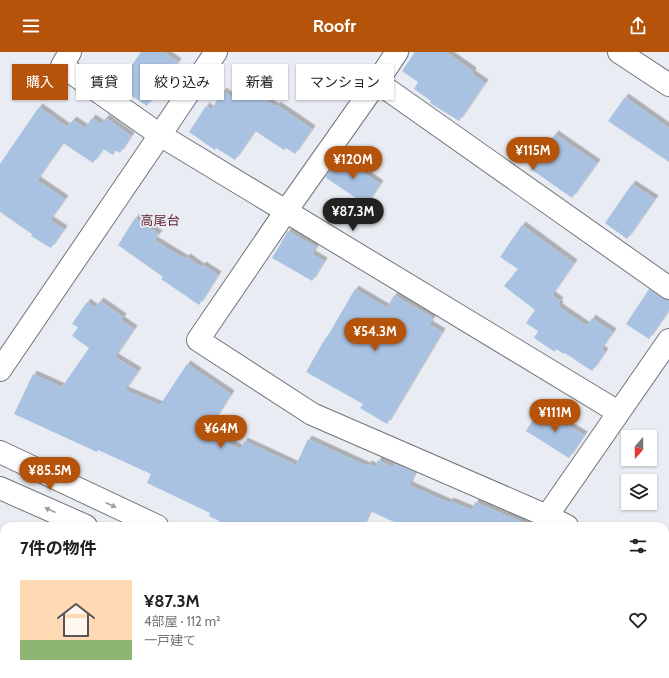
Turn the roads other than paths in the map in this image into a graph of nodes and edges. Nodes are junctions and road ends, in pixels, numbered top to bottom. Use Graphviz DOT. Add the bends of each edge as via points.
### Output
graph roads {
  1 [pos="70,52"];
  2 [pos="216,52"];
  3 [pos="396,52"];
  4 [pos="620,52"];
  5 [pos="389,64"];
  6 [pos="669,85"];
  7 [pos="394,93"];
  8 [pos="365,100"];
  9 [pos="160,135"];
  10 [pos="286,211"];
  11 [pos="669,288"];
  12 [pos="669,340"];
  13 [pos="0,370"];
  14 [pos="618,412"];
  15 [pos="0,452"];
  16 [pos="0,488"];
  17 [pos="547,516"];
  18 [pos="77,522"];
  19 [pos="149,522"];
  20 [pos="558,522"];
  1 -- 9 [label="street" via="62,66"];
  2 -- 9 [label="street"];
  3 -- 5 [label="street"];
  4 -- 6 [label="street"];
  7 -- 11 [label="street"];
  8 -- 10 [label="street"];
  9 -- 10 [label="street"];
  9 -- 13 [label="street"];
  10 -- 14 [label="street"];
  10 -- 17 [label="street" via="198,340 312,414"];
  12 -- 14 [label="street"];
  14 -- 17 [label="street"];
  15 -- 19 [label="street, one-way"];
  18 -- 16 [label="street, one-way"];
  17 -- 20 [label="street"];
}
